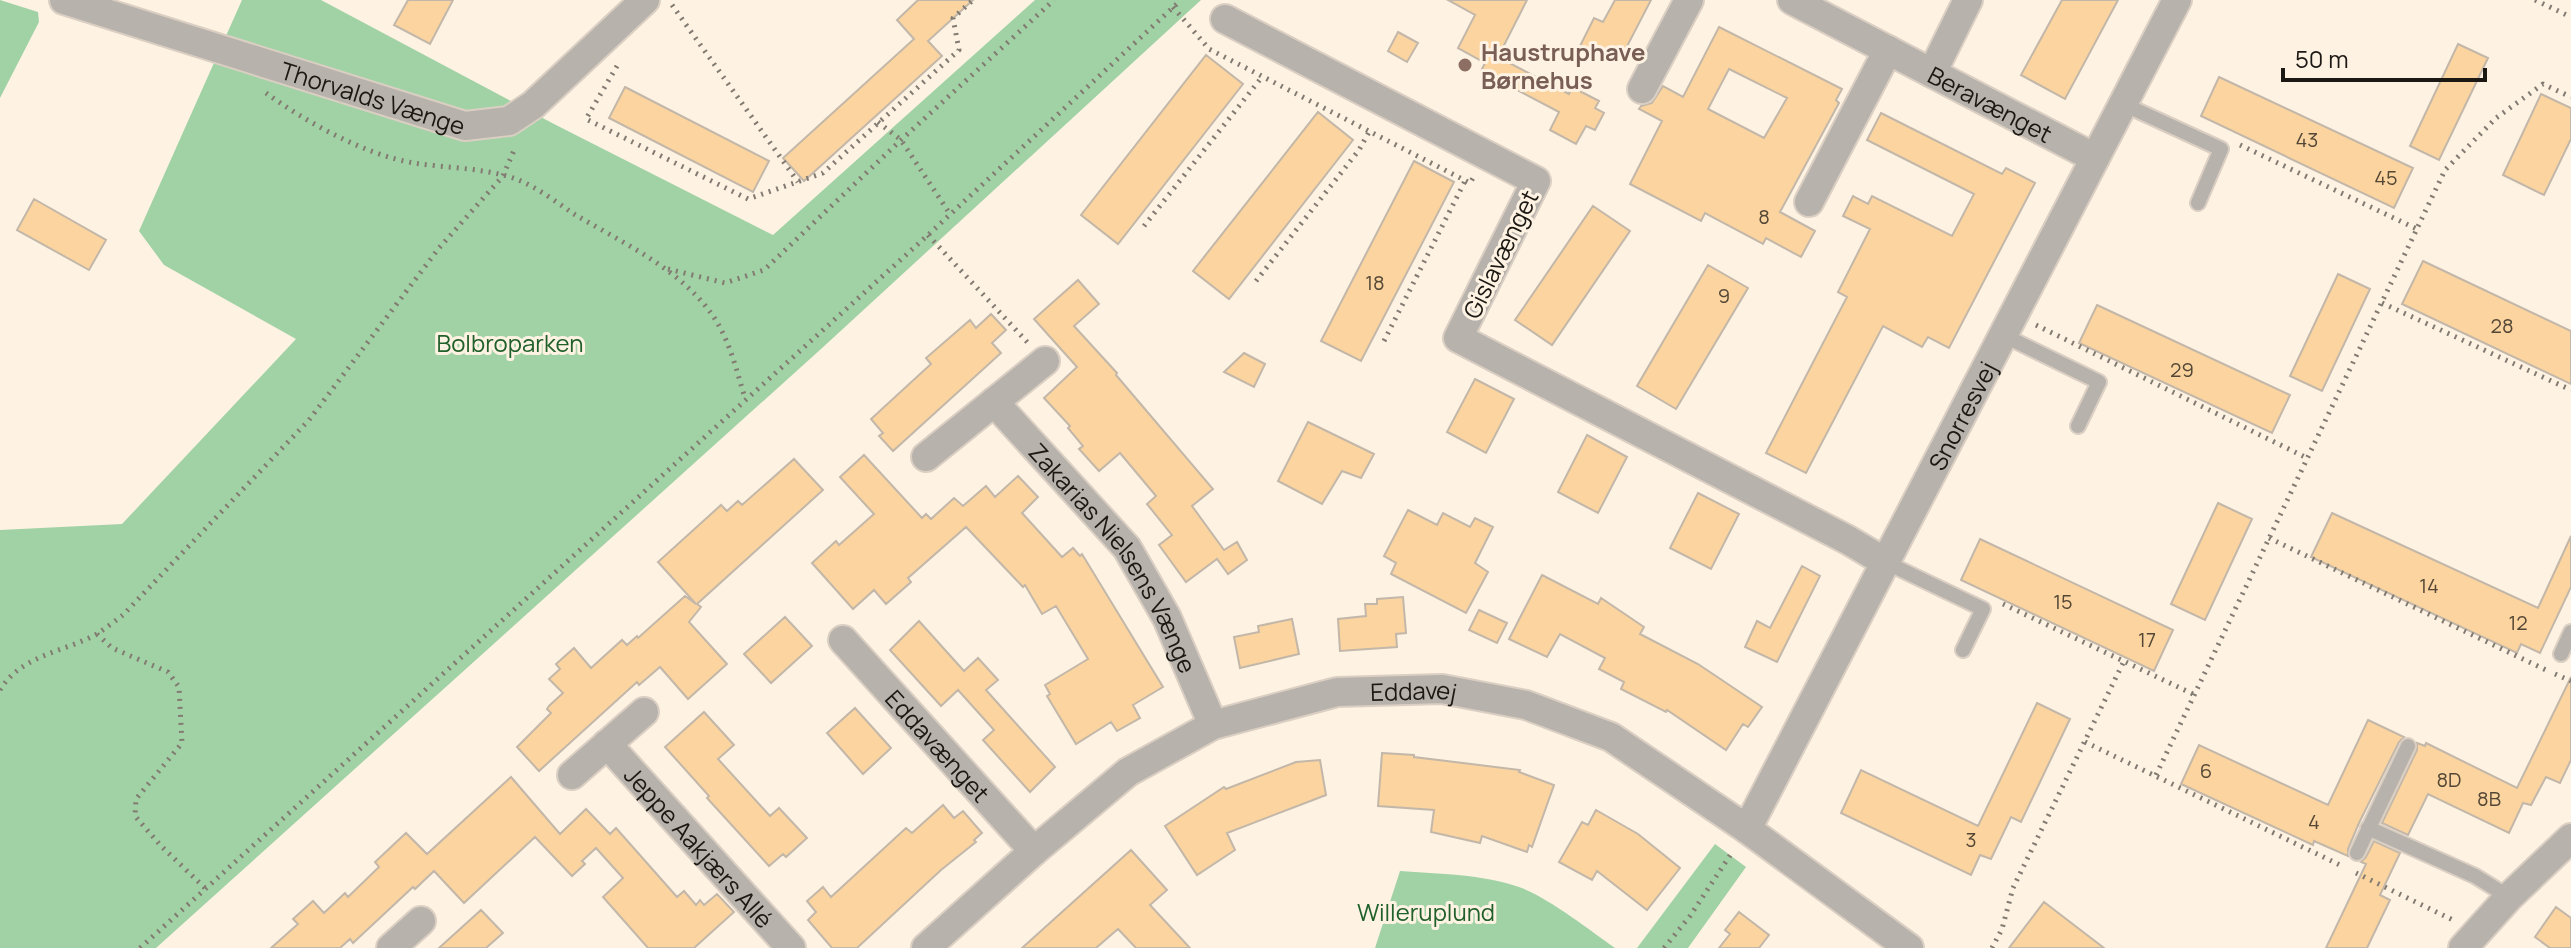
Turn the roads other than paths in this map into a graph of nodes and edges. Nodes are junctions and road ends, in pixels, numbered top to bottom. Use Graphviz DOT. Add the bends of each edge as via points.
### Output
graph roads {
  1 [pos="64,0"];
  2 [pos="1689,0"];
  3 [pos="1792,0"];
  4 [pos="1968,0"];
  5 [pos="2177,0"];
  6 [pos="654,8"];
  7 [pos="1225,19"];
  8 [pos="1888,50"];
  9 [pos="1932,73"];
  10 [pos="1642,89"];
  11 [pos="2123,104"];
  12 [pos="2095,158"];
  13 [pos="1809,202"];
  14 [pos="2198,203"];
  15 [pos="2008,325"];
  16 [pos="1045,361"];
  17 [pos="994,402"];
  18 [pos="2078,426"];
  19 [pos="926,457"];
  20 [pos="1885,562"];
  21 [pos="2571,632"];
  22 [pos="843,640"];
  23 [pos="1963,650"];
  24 [pos="2561,654"];
  25 [pos="644,712"];
  26 [pos="1213,725"];
  27 [pos="607,744"];
  28 [pos="2408,746"];
  29 [pos="572,775"];
  30 [pos="2368,828"];
  31 [pos="1747,829"];
  32 [pos="2571,838"];
  33 [pos="1034,851"];
  34 [pos="2357,853"];
  35 [pos="2509,897"];
  36 [pos="421,921"];
  37 [pos="2470,940"];
  38 [pos="391,948"];
  39 [pos="791,948"];
  40 [pos="926,948"];
  41 [pos="1909,948"];
  1 -- 6 [label="street, Thorvalds Vænge" via="465,126 509,121"];
  2 -- 10 [label="street"];
  3 -- 8 [label="street, Beravænget"];
  4 -- 9 [label="street"];
  5 -- 11 [label="street, Snorresvej"];
  7 -- 20 [label="street, Gislavænget" via="1536,181 1458,338"];
  8 -- 9 [label="street, Beravænget"];
  8 -- 13 [label="street"];
  9 -- 12 [label="street, Beravænget"];
  11 -- 12 [label="street, Snorresvej"];
  11 -- 14 [label="lane" via="2221,149"];
  12 -- 15 [label="street, Snorresvej"];
  15 -- 18 [label="lane" via="2099,382"];
  15 -- 20 [label="street, Snorresvej"];
  16 -- 17 [label="street"];
  17 -- 19 [label="street"];
  17 -- 26 [label="street, Zakarias Nielsens Vænge" via="1127,548 1167,618"];
  20 -- 23 [label="lane" via="1983,609"];
  20 -- 31 [label="street, Snorresvej"];
  21 -- 24 [label="lane"];
  22 -- 33 [label="street, Eddavænget"];
  25 -- 27 [label="street, Jeppe Aakjærs Allé"];
  26 -- 31 [label="street, Eddavej" via="1337,692 1442,689 1470,694 1526,705 1611,737"];
  26 -- 33 [label="street, Eddavej" via="1128,772"];
  27 -- 29 [label="street, Jeppe Aakjærs Allé"];
  27 -- 39 [label="street, Jeppe Aakjærs Allé"];
  28 -- 30 [label="lane"];
  30 -- 34 [label="lane"];
  30 -- 35 [label="lane"];
  31 -- 41 [label="street, Eddavej"];
  32 -- 35 [label="street"];
  33 -- 40 [label="street, Eddavej"];
  35 -- 37 [label="street"];
  36 -- 38 [label="street"];
}
